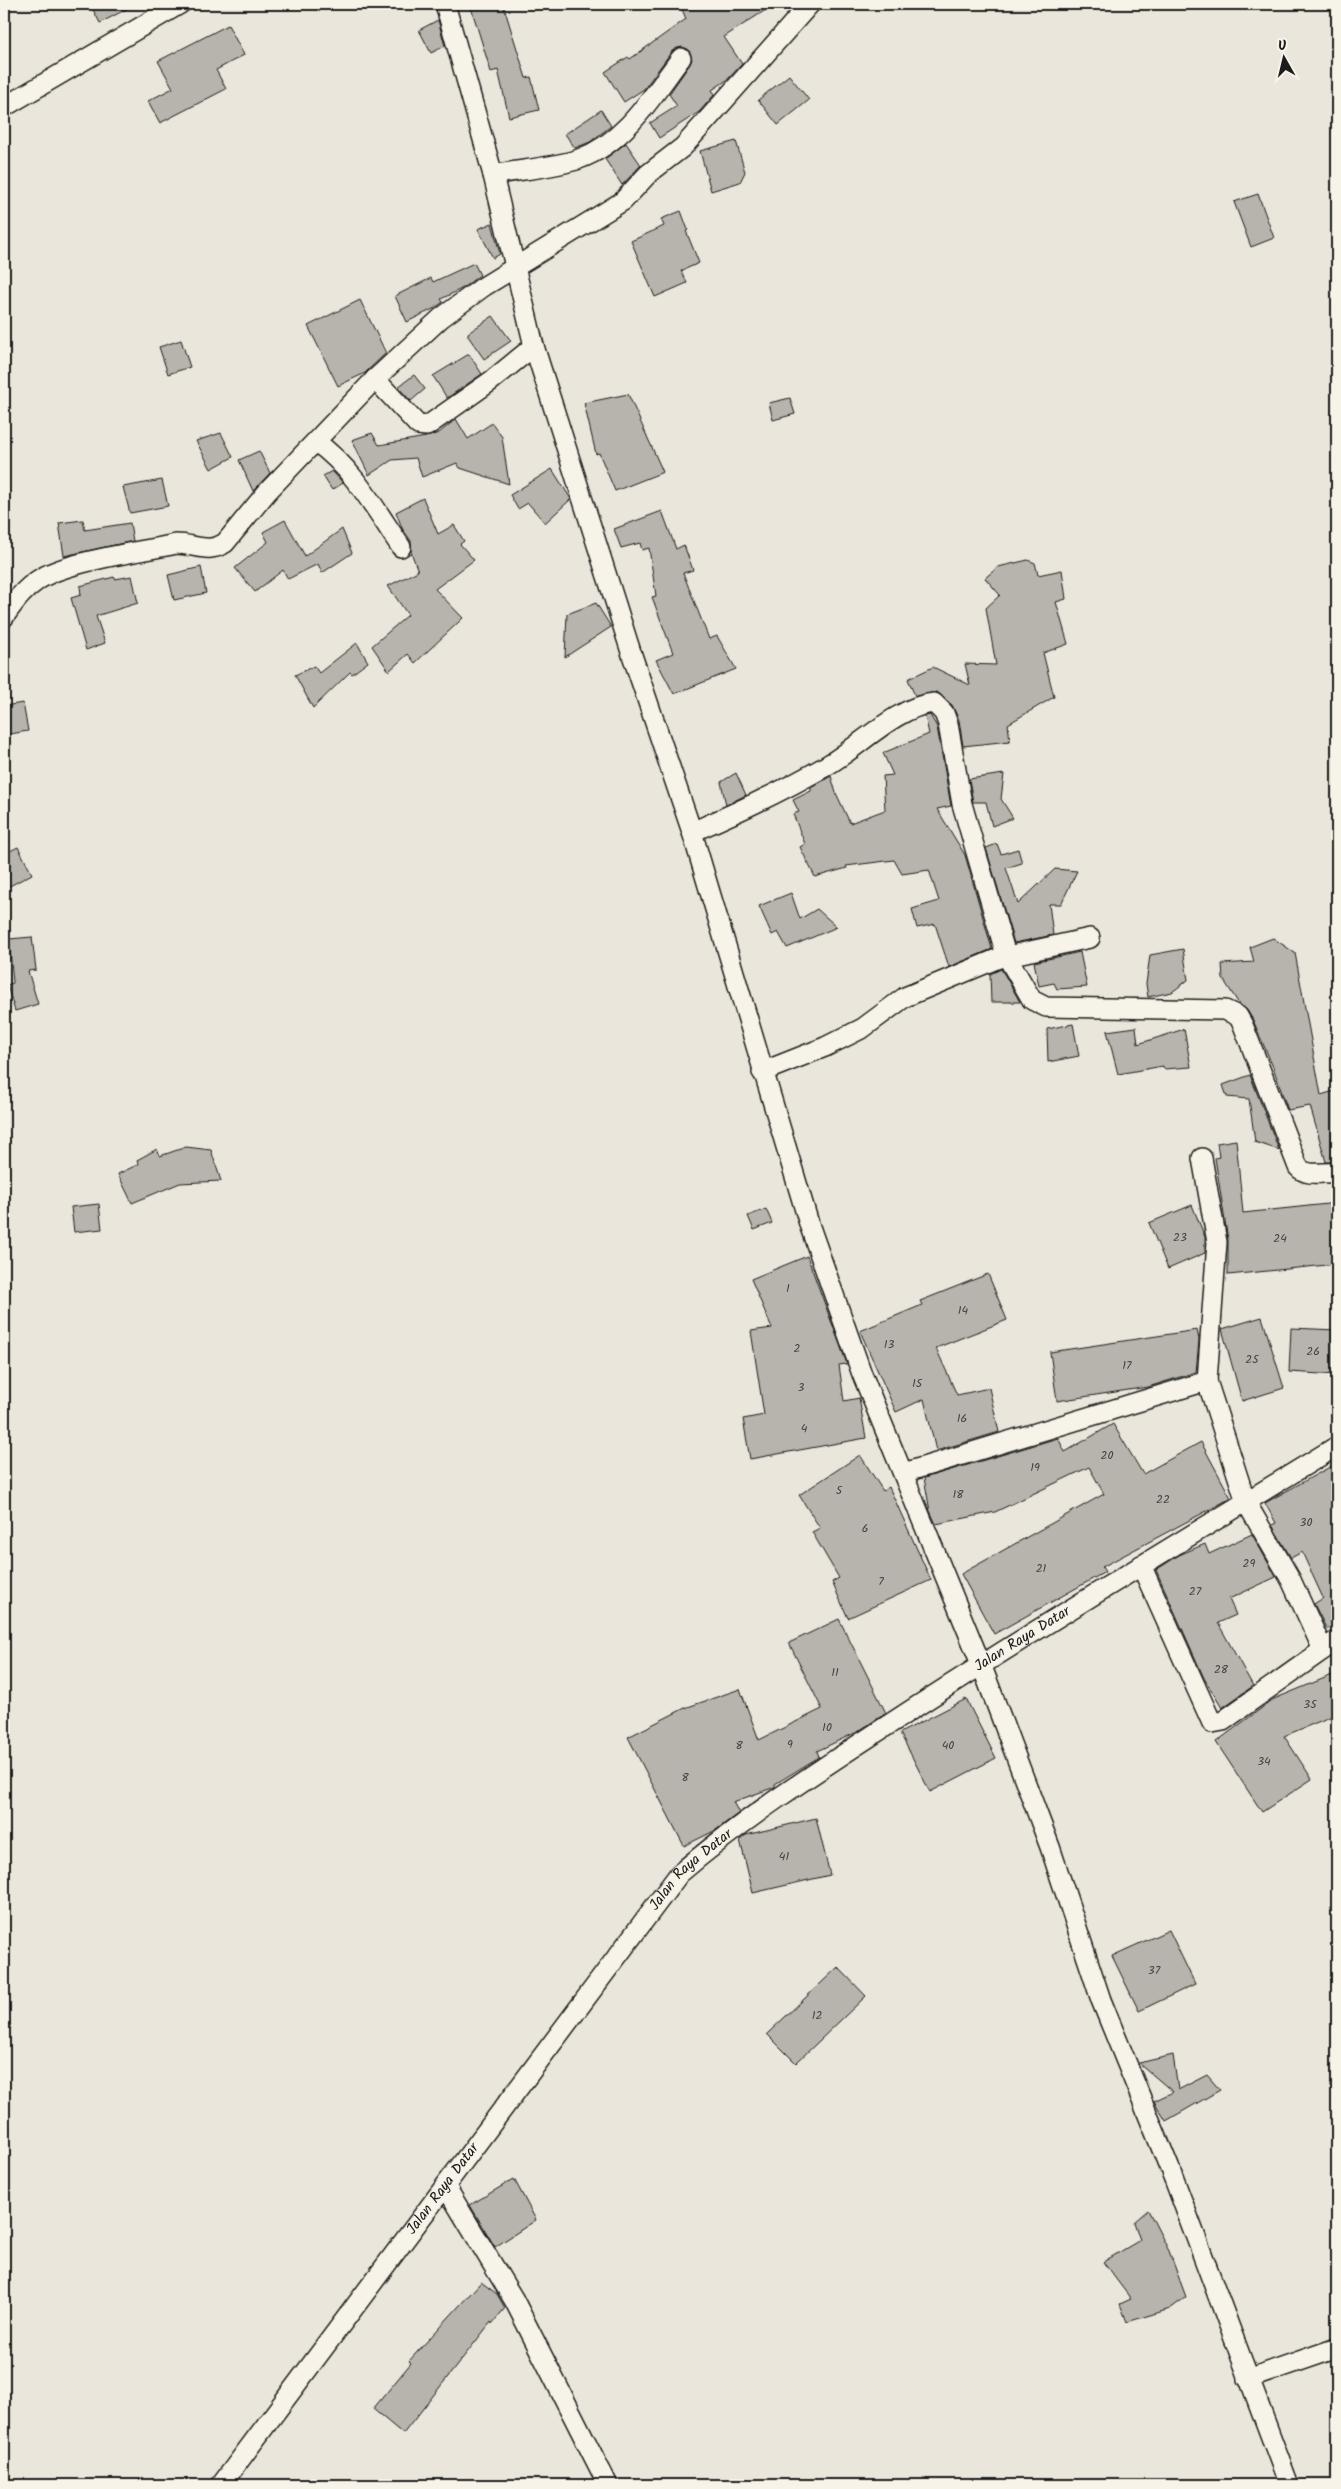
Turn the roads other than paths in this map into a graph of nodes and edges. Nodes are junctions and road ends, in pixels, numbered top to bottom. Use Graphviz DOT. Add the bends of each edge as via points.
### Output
graph roads {
  1 [pos="180,4"];
  2 [pos="445,4"];
  3 [pos="810,4"];
  4 [pos="681,58"];
  5 [pos="4,107"];
  6 [pos="493,175"];
  7 [pos="515,268"];
  8 [pos="534,346"];
  9 [pos="375,379"];
  10 [pos="316,442"];
  11 [pos="401,547"];
  12 [pos="4,617"];
  13 [pos="692,832"];
  14 [pos="1090,938"];
  15 [pos="1006,955"];
  16 [pos="762,1072"];
  17 [pos="1202,1158"];
  18 [pos="1337,1173"];
  19 [pos="1207,1381"];
  20 [pos="1337,1446"];
  21 [pos="903,1473"];
  22 [pos="1246,1502"];
  23 [pos="1141,1565"];
  24 [pos="1330,1645"];
  25 [pos="981,1664"];
  26 [pos="446,2187"];
  27 [pos="1337,2348"];
  28 [pos="1248,2379"];
  29 [pos="221,2485"];
  30 [pos="608,2485"];
  31 [pos="1289,2485"];
  1 -- 5 [label="street"];
  2 -- 6 [label="street"];
  3 -- 7 [label="street" via="682,147 648,174 624,201"];
  4 -- 6 [label="street" via="642,109 612,141 579,159"];
  6 -- 7 [label="street"];
  7 -- 8 [label="street"];
  7 -- 9 [label="street" via="441,318"];
  8 -- 9 [label="street" via="427,426 418,425"];
  8 -- 13 [label="street"];
  9 -- 10 [label="street"];
  10 -- 11 [label="street" via="336,456"];
  10 -- 12 [label="street" via="267,492 225,544 206,550 176,544 68,567 38,579 19,596"];
  13 -- 15 [label="street" via="760,802 828,765 894,719 934,703 944,713 948,724 962,804"];
  13 -- 16 [label="street"];
  14 -- 15 [label="street"];
  15 -- 16 [label="street" via="905,997 863,1028"];
  15 -- 18 [label="street" via="1032,1000 1046,1007 1225,1010 1234,1013 1243,1025 1298,1167 1302,1172"];
  16 -- 21 [label="street" via="825,1271 862,1374"];
  17 -- 19 [label="street" via="1217,1242"];
  19 -- 21 [label="street"];
  19 -- 22 [label="street"];
  20 -- 22 [label="street, Jalan Raya Datar"];
  21 -- 25 [label="street"];
  22 -- 23 [label="street, Jalan Raya Datar"];
  22 -- 24 [label="street"];
  23 -- 24 [label="street" via="1212,1723 1223,1721"];
  23 -- 25 [label="street, Jalan Raya Datar"];
  25 -- 26 [label="street, Jalan Raya Datar" via="801,1781 679,1874"];
  25 -- 28 [label="street" via="1050,1847 1101,2000 1174,2179"];
  26 -- 29 [label="street, Jalan Raya Datar"];
  26 -- 30 [label="street" via="514,2300"];
  27 -- 28 [label="street"];
  28 -- 31 [label="street"];
}
